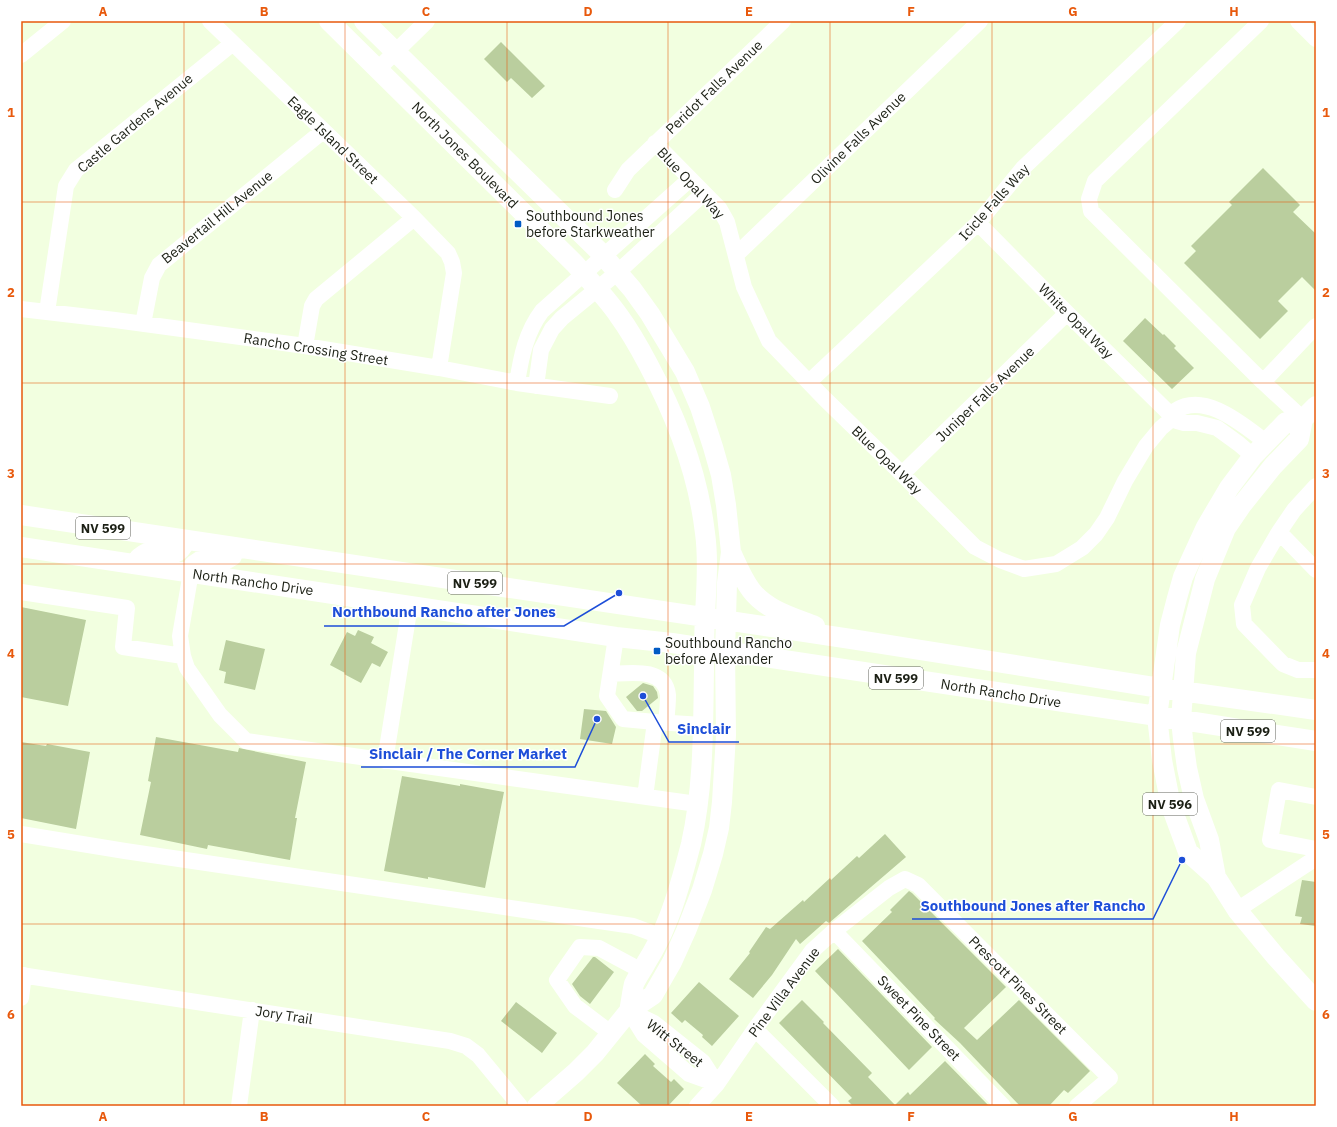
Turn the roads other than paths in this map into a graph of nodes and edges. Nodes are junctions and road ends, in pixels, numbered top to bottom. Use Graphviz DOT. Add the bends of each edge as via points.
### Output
graph roads {
  1 [pos="63,21"];
  2 [pos="210,21"];
  3 [pos="329,21"];
  4 [pos="364,21"];
  5 [pos="427,21"];
  6 [pos="783,21"];
  7 [pos="980,21"];
  8 [pos="1178,21"];
  9 [pos="1261,21"];
  10 [pos="1298,21"];
  11 [pos="1316,39"];
  12 [pos="233,43"];
  13 [pos="396,52"];
  14 [pos="21,55"];
  15 [pos="378,69"];
  16 [pos="324,131"];
  17 [pos="655,143"];
  18 [pos="690,179"];
  19 [pos="616,190"];
  20 [pos="704,193"];
  21 [pos="661,205"];
  22 [pos="414,218"];
  23 [pos="674,220"];
  24 [pos="978,223"];
  25 [pos="736,255"];
  26 [pos="603,256"];
  27 [pos="618,272"];
  28 [pos="584,273"];
  29 [pos="597,288"];
  30 [pos="21,309"];
  31 [pos="46,312"];
  32 [pos="1067,313"];
  33 [pos="143,324"];
  34 [pos="1316,326"];
  35 [pos="305,346"];
  36 [pos="523,352"];
  37 [pos="541,355"];
  38 [pos="438,368"];
  39 [pos="809,382"];
  40 [pos="1263,382"];
  41 [pos="517,383"];
  42 [pos="536,386"];
  43 [pos="610,396"];
  44 [pos="1197,405"];
  45 [pos="1310,413"];
  46 [pos="1174,417"];
  47 [pos="1197,423"];
  48 [pos="1260,449"];
  49 [pos="902,474"];
  50 [pos="1316,486"];
  51 [pos="21,516"];
  52 [pos="1279,532"];
  53 [pos="185,541"];
  54 [pos="21,547"];
  55 [pos="244,549"];
  56 [pos="730,552"];
  57 [pos="131,564"];
  58 [pos="1316,570"];
  59 [pos="191,572"];
  60 [pos="21,592"];
  61 [pos="410,605"];
  62 [pos="705,618"];
  63 [pos="726,621"];
  64 [pos="616,637"];
  65 [pos="851,640"];
  66 [pos="704,648"];
  67 [pos="726,652"];
  68 [pos="183,656"];
  69 [pos="1316,670"];
  70 [pos="611,674"];
  71 [pos="1160,688"];
  72 [pos="1183,690"];
  73 [pos="1316,710"];
  74 [pos="1157,716"];
  75 [pos="1181,720"];
  76 [pos="660,723"];
  77 [pos="703,725"];
  78 [pos="1316,741"];
  79 [pos="385,761"];
  80 [pos="646,797"];
  81 [pos="1316,797"];
  82 [pos="697,804"];
  83 [pos="21,834"];
  84 [pos="1316,849"];
  85 [pos="1316,858"];
  86 [pos="1216,877"];
  87 [pos="905,879"];
  88 [pos="702,890"];
  89 [pos="1237,910"];
  90 [pos="834,931"];
  91 [pos="660,936"];
  92 [pos="642,971"];
  93 [pos="23,975"];
  94 [pos="21,998"];
  95 [pos="1316,1000"];
  96 [pos="252,1010"];
  97 [pos="629,1011"];
  98 [pos="755,1029"];
  99 [pos="612,1034"];
  100 [pos="692,1054"];
  101 [pos="681,1067"];
  102 [pos="717,1084"];
  103 [pos="238,1106"];
  104 [pos="520,1106"];
  105 [pos="537,1106"];
  106 [pos="697,1106"];
  107 [pos="832,1106"];
  108 [pos="1003,1106"];
  109 [pos="1077,1106"];
  1 -- 14 [label="street"];
  2 -- 12 [label="street, Eagle Island Street"];
  3 -- 15 [label="main road, North Jones Boulevard"];
  4 -- 13 [label="main road, North Jones Boulevard"];
  5 -- 13 [label="street"];
  6 -- 17 [label="street, Peridot Falls Avenue"];
  7 -- 25 [label="street, Olivine Falls Avenue"];
  8 -- 24 [label="street, Icicle Falls Way" via="1023,168"];
  9 -- 40 [label="street" via="1095,181 1089,199 1091,210"];
  10 -- 11 [label="street"];
  12 -- 16 [label="street, Eagle Island Street"];
  12 -- 31 [label="street, Castle Gardens Avenue" via="76,170 66,186"];
  13 -- 15 [label="street"];
  13 -- 26 [label="main road, North Jones Boulevard"];
  15 -- 28 [label="main road, North Jones Boulevard"];
  16 -- 22 [label="street, Eagle Island Street"];
  16 -- 33 [label="street, Beavertail Hill Avenue" via="159,265 152,278"];
  17 -- 18 [label="street, Blue Opal Way"];
  17 -- 19 [label="street, Peridot Falls Avenue" via="628,170"];
  18 -- 20 [label="street, Blue Opal Way"];
  18 -- 21 [label="street"];
  20 -- 23 [label="street"];
  20 -- 25 [label="street, Blue Opal Way" via="719,208 727,222"];
  21 -- 23 [label="street"];
  21 -- 26 [label="street"];
  22 -- 35 [label="street" via="316,299 312,306"];
  22 -- 38 [label="street, Eagle Island Street" via="448,253 454,273"];
  23 -- 27 [label="street"];
  24 -- 32 [label="street, White Opal Way"];
  24 -- 39 [label="street, Icicle Falls Way"];
  25 -- 39 [label="street, Blue Opal Way" via="744,287 769,341"];
  26 -- 27 [label="main road, North Jones Boulevard"];
  26 -- 28 [label="street"];
  27 -- 29 [label="street"];
  27 -- 56 [label="main road, North Jones Boulevard" via="650,314 685,372 700,407 721,475"];
  28 -- 29 [label="main road, North Jones Boulevard"];
  28 -- 36 [label="street" via="535,320"];
  29 -- 37 [label="street" via="552,329"];
  29 -- 62 [label="main road, North Jones Boulevard" via="634,338 679,429 700,498 705,534"];
  30 -- 31 [label="street, Rancho Crossing Street"];
  31 -- 33 [label="street, Rancho Crossing Street"];
  32 -- 46 [label="street, White Opal Way"];
  32 -- 49 [label="street, Juniper Falls Avenue"];
  33 -- 35 [label="street, Rancho Crossing Street"];
  34 -- 40 [label="street"];
  35 -- 38 [label="street, Rancho Crossing Street"];
  36 -- 37 [label="street"];
  36 -- 41 [label="street"];
  37 -- 42 [label="street"];
  38 -- 41 [label="street, Rancho Crossing Street"];
  39 -- 49 [label="street, Blue Opal Way"];
  40 -- 45 [label="street"];
  41 -- 42 [label="street, Rancho Crossing Street"];
  42 -- 43 [label="street, Rancho Crossing Street"];
  44 -- 46 [label="street, Blue Opal Way" via="1182,406 1175,411"];
  44 -- 47 [label="street"];
  44 -- 48 [label="street, Blue Opal Way" via="1214,408 1234,417"];
  45 -- 48 [label="main road" via="1286,422"];
  45 -- 72 [label="main road" via="1299,439 1273,466 1226,528 1205,579 1186,653"];
  46 -- 47 [label="street" via="1184,423"];
  46 -- 49 [label="street, Blue Opal Way" via="1146,446 1096,534 1082,548 1056,564 1024,569 975,547"];
  47 -- 48 [label="street" via="1217,428"];
  48 -- 71 [label="main road" via="1221,501 1183,577 1170,625"];
  50 -- 52 [label="street" via="1294,510"];
  51 -- 53 [label="main road, NV 599"];
  52 -- 58 [label="street"];
  52 -- 69 [label="street" via="1258,568 1242,605 1244,624 1283,664 1298,670"];
  53 -- 55 [label="main road, NV 599"];
  53 -- 57 [label="main road" via="175,552 146,553"];
  54 -- 57 [label="main road, North Rancho Drive / NV 599"];
  55 -- 59 [label="main road" via="227,559 203,558 194,565"];
  55 -- 62 [label="main road, NV 599"];
  56 -- 63 [label="main road, North Jones Boulevard"];
  56 -- 65 [label="main road" via="750,589 760,600 781,613"];
  57 -- 59 [label="main road, North Rancho Drive / NV 599"];
  59 -- 61 [label="main road, North Rancho Drive / NV 599"];
  59 -- 68 [label="street" via="180,636"];
  60 -- 68 [label="street" via="128,608 123,647"];
  61 -- 64 [label="main road, North Rancho Drive / NV 599"];
  61 -- 79 [label="street"];
  62 -- 63 [label="main road, NV 599"];
  62 -- 66 [label="main road, North Jones Boulevard"];
  63 -- 65 [label="main road, NV 599"];
  63 -- 67 [label="main road, North Jones Boulevard"];
  64 -- 66 [label="main road, North Rancho Drive / NV 599"];
  64 -- 70 [label="street"];
  65 -- 71 [label="main road, NV 599"];
  66 -- 67 [label="main road, North Rancho Drive / NV 599"];
  66 -- 77 [label="main road, North Jones Boulevard"];
  67 -- 74 [label="main road, North Rancho Drive / NV 599"];
  67 -- 88 [label="main road, North Jones Boulevard" via="726,734 722,802 719,828"];
  68 -- 79 [label="street" via="187,668 220,714 246,742"];
  70 -- 76 [label="street" via="607,696 623,719"];
  70 -- 76 [label="street" via="646,673 656,676 668,694"];
  71 -- 72 [label="main road, NV 599"];
  71 -- 74 [label="main road, NV 596"];
  72 -- 73 [label="main road, NV 599"];
  72 -- 75 [label="main road, NV 596"];
  74 -- 75 [label="main road, North Rancho Drive / NV 599"];
  74 -- 86 [label="main road, NV 596" via="1171,806 1188,852"];
  75 -- 78 [label="main road, North Rancho Drive / NV 599"];
  75 -- 86 [label="main road, NV 596" via="1187,768 1194,799 1209,840"];
  76 -- 77 [label="street"];
  76 -- 80 [label="street"];
  77 -- 82 [label="main road, North Jones Boulevard"];
  79 -- 80 [label="street"];
  80 -- 82 [label="street"];
  81 -- 84 [label="street" via="1279,790 1270,840"];
  82 -- 88 [label="main road" via="705,816 695,870"];
  82 -- 91 [label="main road, North Jones Boulevard" via="683,872 667,923"];
  83 -- 91 [label="street" via="633,926"];
  85 -- 89 [label="street"];
  86 -- 89 [label="main road, NV 596"];
  87 -- 90 [label="street, Pine Villa Avenue" via="889,888"];
  87 -- 109 [label="street, Prescott Pines Street" via="918,885 1110,1078"];
  88 -- 97 [label="main road, North Jones Boulevard" via="672,962 653,995"];
  89 -- 95 [label="main road, NV 596"];
  90 -- 98 [label="street, Pine Villa Avenue" via="812,951"];
  90 -- 108 [label="street, Sweet Pine Street"];
  91 -- 92 [label="main road, North Jones Boulevard"];
  92 -- 97 [label="main road, North Jones Boulevard" via="635,983"];
  92 -- 99 [label="street" via="599,948 580,947 557,980 575,1006"];
  93 -- 94 [label="street"];
  93 -- 96 [label="street, Jory Trail"];
  96 -- 103 [label="street"];
  96 -- 104 [label="street, Jory Trail" via="450,1041 466,1046 478,1055"];
  97 -- 99 [label="main road"];
  97 -- 100 [label="street, Witt Street" via="654,1023"];
  97 -- 101 [label="street, Witt Street" via="644,1035"];
  98 -- 102 [label="street, Pine Villa Avenue"];
  98 -- 107 [label="street"];
  99 -- 105 [label="main road" via="576,1072"];
  100 -- 101 [label="street"];
  100 -- 102 [label="street, Witt Street" via="703,1062"];
  101 -- 102 [label="street, Witt Street" via="689,1074"];
  102 -- 106 [label="street, Pine Villa Avenue"];
}
